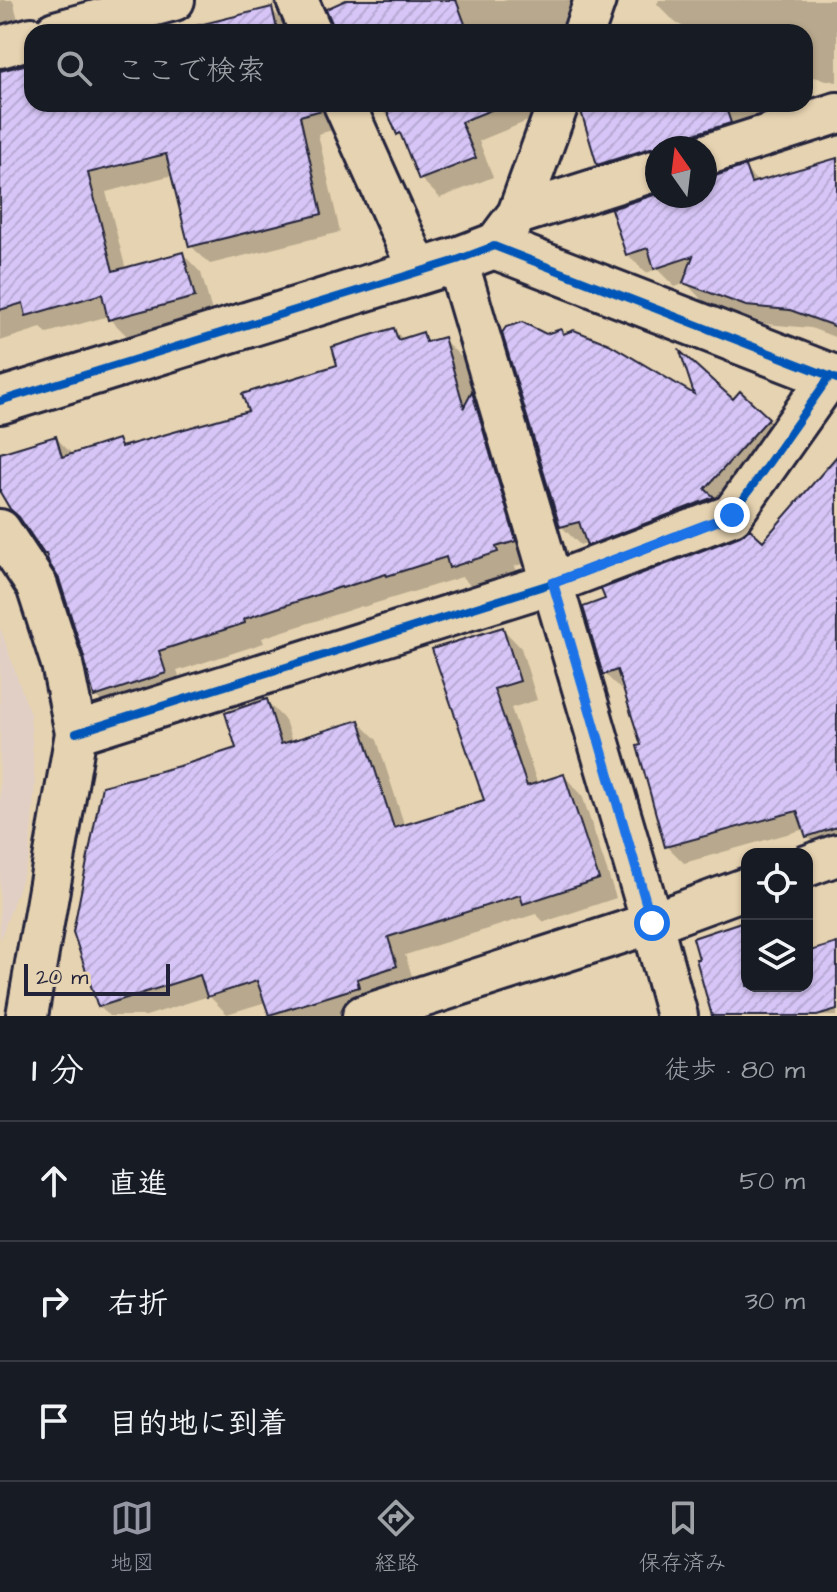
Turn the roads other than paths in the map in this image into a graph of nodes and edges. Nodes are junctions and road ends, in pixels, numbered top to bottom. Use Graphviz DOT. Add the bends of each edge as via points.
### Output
graph roads {
  1 [pos="174,0"];
  2 [pos="297,0"];
  3 [pos="595,0"];
  4 [pos="85,24"];
  5 [pos="308,24"];
  6 [pos="587,24"];
  7 [pos="24,40"];
  8 [pos="0,47"];
  9 [pos="351,112"];
  10 [pos="553,112"];
  11 [pos="837,113"];
  12 [pos="717,151"];
  13 [pos="645,175"];
  14 [pos="472,248"];
  15 [pos="834,378"];
  16 [pos="0,401"];
  17 [pos="0,530"];
  18 [pos="553,583"];
  19 [pos="76,733"];
  20 [pos="837,855"];
  21 [pos="813,864"];
  22 [pos="741,890"];
  23 [pos="652,923"];
  24 [pos="27,1016"];
  25 [pos="363,1016"];
  26 [pos="677,1016"];
  1 -- 4 [label="street"];
  2 -- 5 [label="street"];
  3 -- 6 [label="street"];
  7 -- 8 [label="street"];
  9 -- 14 [label="street"];
  10 -- 14 [label="street"];
  11 -- 12 [label="street"];
  13 -- 14 [label="street"];
  14 -- 15 [label="street"];
  14 -- 16 [label="street"];
  14 -- 18 [label="street"];
  15 -- 18 [label="street" via="732,515"];
  17 -- 19 [label="street" via="37,586 62,664"];
  18 -- 19 [label="street"];
  18 -- 23 [label="street"];
  19 -- 24 [label="street"];
  20 -- 21 [label="street"];
  22 -- 23 [label="street"];
  23 -- 25 [label="street"];
  23 -- 26 [label="street"];
}
